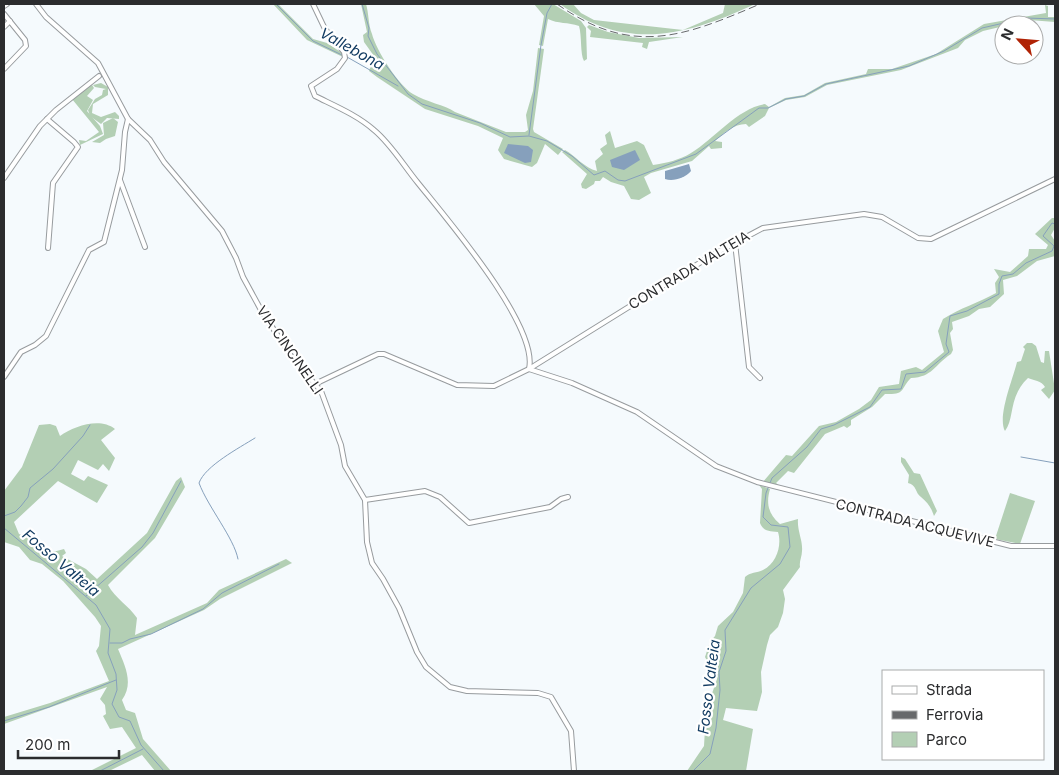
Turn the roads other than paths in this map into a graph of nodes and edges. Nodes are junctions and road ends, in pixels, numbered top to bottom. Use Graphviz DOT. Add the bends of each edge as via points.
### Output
graph roads {
  1 [pos="36,4"];
  2 [pos="313,4"];
  3 [pos="4,14"];
  4 [pos="10,21"];
  5 [pos="4,28"];
  6 [pos="4,69"];
  7 [pos="101,77"];
  8 [pos="47,119"];
  9 [pos="128,119"];
  10 [pos="4,177"];
  11 [pos="1055,179"];
  12 [pos="120,180"];
  13 [pos="734,243"];
  14 [pos="145,247"];
  15 [pos="48,248"];
  16 [pos="529,369"];
  17 [pos="4,377"];
  18 [pos="760,378"];
  19 [pos="317,383"];
  20 [pos="568,497"];
  21 [pos="365,500"];
  22 [pos="1055,546"];
  23 [pos="574,771"];
  1 -- 7 [label="street" via="46,17 98,63"];
  2 -- 16 [label="street" via="325,29 345,56 337,69 311,86 311,91 375,130 428,197 500,291 524,337"];
  3 -- 4 [label="street"];
  4 -- 5 [label="street"];
  4 -- 6 [label="street" via="26,46"];
  7 -- 8 [label="street"];
  7 -- 9 [label="street, VIA CINCINELLI" via="110,84"];
  8 -- 10 [label="street" via="30,137"];
  8 -- 15 [label="street" via="78,147 53,183"];
  9 -- 12 [label="street"];
  9 -- 19 [label="street, VIA CINCINELLI" via="150,140 164,162 222,232 261,310 293,359"];
  11 -- 13 [label="street, CONTRADA VALTEIA" via="935,239 918,238 882,218 864,214 776,224 752,232"];
  12 -- 14 [label="street"];
  12 -- 17 [label="street" via="104,242 90,250 46,336 22,352"];
  13 -- 16 [label="street, CONTRADA VALTEIA"];
  13 -- 18 [label="street" via="749,367"];
  16 -- 19 [label="street, CONTRADA VALTEIA" via="494,386 457,385 378,354"];
  16 -- 22 [label="street, CONTRADA ACQUEVIVE" via="572,383 637,412 716,466 757,482 1011,546"];
  19 -- 21 [label="street, VIA CINCINELLI" via="345,466"];
  20 -- 21 [label="street" via="561,498 550,507 469,523 440,497 424,491"];
  21 -- 23 [label="street, VIA CINCINELLI" via="367,542 372,563 384,578 426,667 450,687 467,691 538,693 551,697 571,731"];
}
